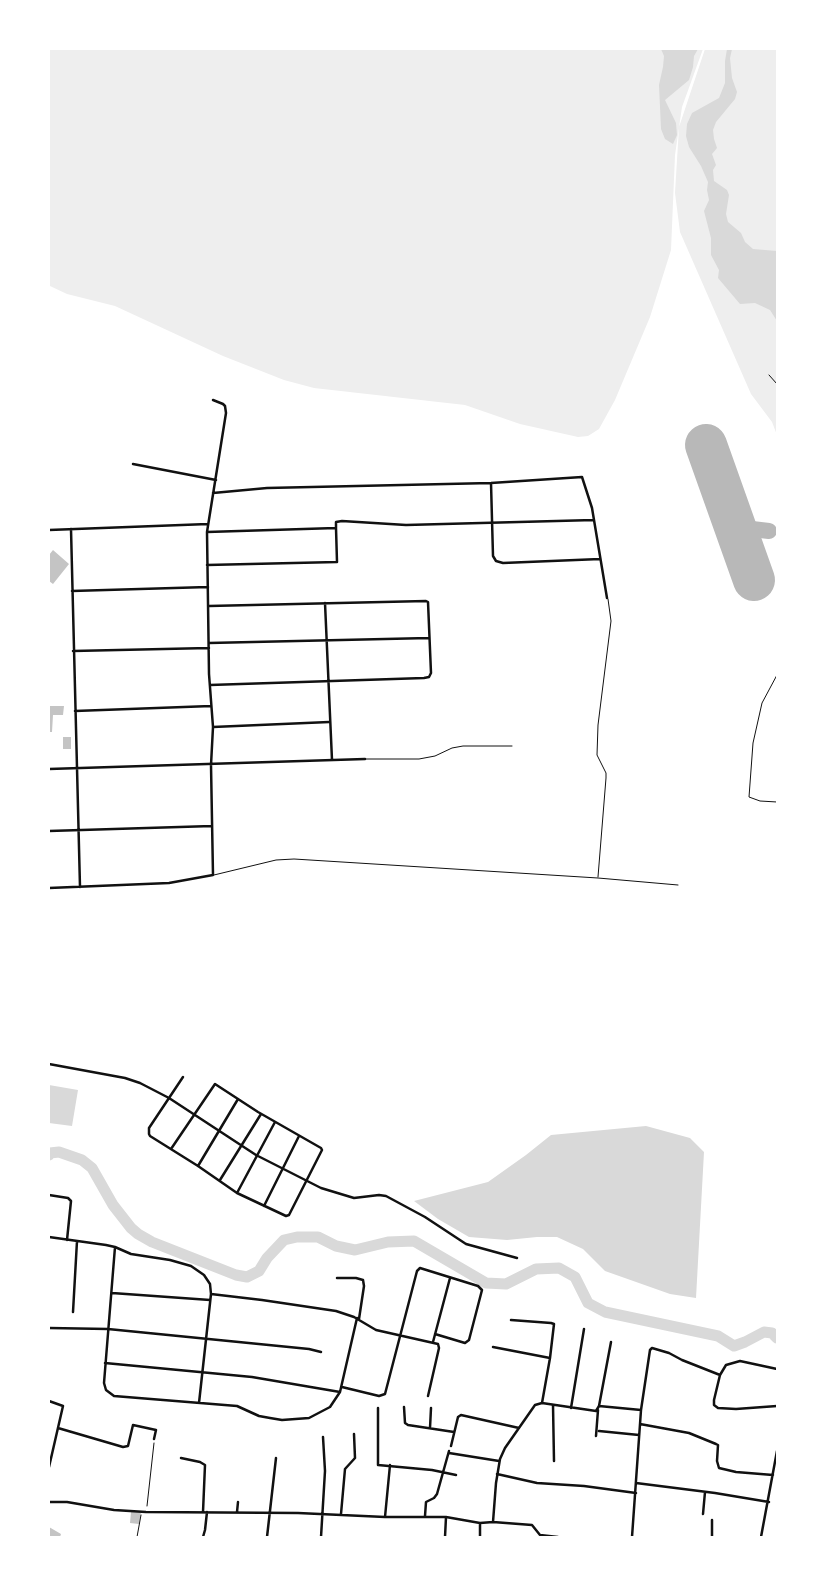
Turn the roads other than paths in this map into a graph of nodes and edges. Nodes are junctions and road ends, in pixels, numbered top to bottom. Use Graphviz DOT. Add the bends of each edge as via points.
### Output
graph roads {
  1 [pos="213,400"];
  2 [pos="133,464"];
  3 [pos="216,480"];
  4 [pos="491,483"];
  5 [pos="214,493"];
  6 [pos="594,520"];
  7 [pos="493,523"];
  8 [pos="208,524"];
  9 [pos="336,528"];
  10 [pos="71,529"];
  11 [pos="49,530"];
  12 [pos="207,532"];
  13 [pos="600,558"];
  14 [pos="208,565"];
  15 [pos="208,587"];
  16 [pos="72,590"];
  17 [pos="607,598"];
  18 [pos="325,602"];
  19 [pos="208,606"];
  20 [pos="428,638"];
  21 [pos="326,640"];
  22 [pos="209,643"];
  23 [pos="209,648"];
  24 [pos="74,651"];
  25 [pos="327,681"];
  26 [pos="210,685"];
  27 [pos="212,706"];
  28 [pos="75,711"];
  29 [pos="329,722"];
  30 [pos="213,727"];
  31 [pos="512,746"];
  32 [pos="365,759"];
  33 [pos="332,760"];
  34 [pos="211,765"];
  35 [pos="77,768"];
  36 [pos="49,769"];
  37 [pos="212,826"];
  38 [pos="79,830"];
  39 [pos="49,831"];
  40 [pos="213,875"];
  41 [pos="598,878"];
  42 [pos="678,885"];
  43 [pos="80,887"];
  44 [pos="49,888"];
  45 [pos="49,1064"];
  46 [pos="183,1077"];
  47 [pos="169,1098"];
  48 [pos="238,1099"];
  49 [pos="193,1114"];
  50 [pos="261,1114"];
  51 [pos="275,1122"];
  52 [pos="218,1131"];
  53 [pos="299,1136"];
  54 [pos="241,1147"];
  55 [pos="171,1149"];
  56 [pos="256,1156"];
  57 [pos="198,1166"];
  58 [pos="281,1168"];
  59 [pos="220,1180"];
  60 [pos="308,1181"];
  61 [pos="237,1193"];
  62 [pos="49,1195"];
  63 [pos="264,1206"];
  64 [pos="49,1237"];
  65 [pos="67,1240"];
  66 [pos="77,1241"];
  67 [pos="115,1247"];
  68 [pos="517,1258"];
  69 [pos="337,1278"];
  70 [pos="450,1278"];
  71 [pos="112,1293"];
  72 [pos="211,1294"];
  73 [pos="210,1300"];
  74 [pos="73,1312"];
  75 [pos="358,1319"];
  76 [pos="511,1320"];
  77 [pos="49,1328"];
  78 [pos="108,1329"];
  79 [pos="584,1329"];
  80 [pos="435,1334"];
  81 [pos="401,1336"];
  82 [pos="206,1339"];
  83 [pos="434,1342"];
  84 [pos="611,1342"];
  85 [pos="493,1347"];
  86 [pos="321,1352"];
  87 [pos="550,1358"];
  88 [pos="105,1364"];
  89 [pos="777,1369"];
  90 [pos="202,1371"];
  91 [pos="720,1374"];
  92 [pos="342,1387"];
  93 [pos="340,1392"];
  94 [pos="428,1396"];
  95 [pos="49,1401"];
  96 [pos="199,1403"];
  97 [pos="542,1403"];
  98 [pos="553,1405"];
  99 [pos="777,1406"];
  100 [pos="404,1407"];
  101 [pos="378,1408"];
  102 [pos="431,1408"];
  103 [pos="571,1408"];
  104 [pos="599,1408"];
  105 [pos="641,1410"];
  106 [pos="640,1424"];
  107 [pos="58,1428"];
  108 [pos="430,1428"];
  109 [pos="519,1428"];
  110 [pos="599,1431"];
  111 [pos="454,1432"];
  112 [pos="354,1434"];
  113 [pos="639,1435"];
  114 [pos="596,1436"];
  115 [pos="323,1438"];
  116 [pos="154,1439"];
  117 [pos="451,1446"];
  118 [pos="777,1450"];
  119 [pos="181,1458"];
  120 [pos="276,1458"];
  121 [pos="500,1461"];
  122 [pos="554,1461"];
  123 [pos="390,1465"];
  124 [pos="49,1467"];
  125 [pos="444,1473"];
  126 [pos="497,1474"];
  127 [pos="456,1475"];
  128 [pos="773,1475"];
  129 [pos="636,1483"];
  130 [pos="705,1492"];
  131 [pos="636,1493"];
  132 [pos="49,1502"];
  133 [pos="238,1502"];
  134 [pos="769,1502"];
  135 [pos="205,1512"];
  136 [pos="237,1512"];
  137 [pos="270,1513"];
  138 [pos="341,1514"];
  139 [pos="703,1514"];
  140 [pos="322,1515"];
  141 [pos="425,1516"];
  142 [pos="385,1517"];
  143 [pos="446,1517"];
  144 [pos="712,1520"];
  145 [pos="492,1522"];
  146 [pos="480,1523"];
  147 [pos="203,1537"];
  148 [pos="267,1537"];
  149 [pos="322,1537"];
  150 [pos="445,1537"];
  151 [pos="480,1537"];
  152 [pos="558,1537"];
  153 [pos="632,1537"];
  154 [pos="712,1537"];
  155 [pos="761,1537"];
  1 -- 3 [label="street" via="226,409"];
  2 -- 3 [label="street"];
  3 -- 5 [label="street"];
  4 -- 5 [label="street" via="267,488"];
  4 -- 6 [label="street" via="582,477"];
  4 -- 7 [label="street"];
  5 -- 8 [label="street"];
  6 -- 7 [label="street"];
  6 -- 13 [label="street"];
  7 -- 9 [label="street" via="406,525 342,521 336,522"];
  7 -- 13 [label="street" via="493,556 496,561"];
  8 -- 10 [label="street"];
  8 -- 12 [label="street"];
  9 -- 12 [label="street"];
  9 -- 14 [label="street" via="337,562"];
  10 -- 11 [label="street"];
  10 -- 16 [label="street"];
  12 -- 14 [label="street"];
  13 -- 17 [label="street"];
  14 -- 15 [label="street"];
  15 -- 16 [label="street"];
  15 -- 19 [label="street"];
  16 -- 24 [label="street"];
  17 -- 41 [label="lane" via="610,621 597,755 606,773"];
  18 -- 19 [label="street"];
  18 -- 20 [label="street" via="426,601"];
  18 -- 21 [label="street"];
  19 -- 22 [label="street"];
  20 -- 21 [label="street"];
  20 -- 25 [label="street" via="429,677"];
  21 -- 22 [label="street"];
  21 -- 25 [label="street"];
  22 -- 23 [label="street"];
  23 -- 24 [label="street"];
  23 -- 26 [label="street"];
  24 -- 28 [label="street"];
  25 -- 26 [label="street"];
  25 -- 29 [label="street"];
  26 -- 27 [label="street"];
  27 -- 28 [label="street"];
  27 -- 30 [label="street"];
  28 -- 35 [label="street"];
  29 -- 30 [label="street"];
  29 -- 33 [label="street"];
  30 -- 34 [label="street"];
  31 -- 32 [label="lane" via="463,746 419,759"];
  32 -- 33 [label="street"];
  33 -- 34 [label="street"];
  34 -- 35 [label="street"];
  34 -- 37 [label="street"];
  35 -- 36 [label="street"];
  35 -- 38 [label="street"];
  37 -- 38 [label="street"];
  37 -- 40 [label="street"];
  38 -- 39 [label="street"];
  38 -- 43 [label="street"];
  40 -- 41 [label="lane" via="276,860 294,859"];
  40 -- 43 [label="street" via="169,883"];
  41 -- 42 [label="lane"];
  43 -- 44 [label="street"];
  45 -- 47 [label="street" via="133,1080"];
  46 -- 47 [label="street"];
  47 -- 49 [label="street"];
  47 -- 55 [label="street" via="148,1131 150,1136"];
  48 -- 49 [label="street" via="213,1084"];
  48 -- 50 [label="street"];
  48 -- 52 [label="street"];
  49 -- 52 [label="street"];
  49 -- 55 [label="street"];
  50 -- 51 [label="street"];
  50 -- 54 [label="street"];
  51 -- 53 [label="street"];
  51 -- 56 [label="street"];
  52 -- 54 [label="street"];
  52 -- 57 [label="street"];
  53 -- 58 [label="street"];
  53 -- 60 [label="street" via="322,1150"];
  54 -- 56 [label="street"];
  54 -- 59 [label="street"];
  55 -- 57 [label="street"];
  56 -- 58 [label="street"];
  56 -- 61 [label="street"];
  57 -- 59 [label="street"];
  58 -- 60 [label="street"];
  58 -- 63 [label="street"];
  59 -- 61 [label="street"];
  60 -- 63 [label="street" via="289,1215"];
  60 -- 68 [label="street" via="332,1193 354,1198 386,1196 466,1244"];
  61 -- 63 [label="street"];
  62 -- 65 [label="street" via="68,1198 71,1202"];
  64 -- 65 [label="street"];
  65 -- 66 [label="street"];
  66 -- 67 [label="street"];
  66 -- 74 [label="street"];
  67 -- 71 [label="street"];
  67 -- 72 [label="street" via="130,1254 191,1266 209,1280"];
  69 -- 75 [label="street" via="363,1280"];
  70 -- 80 [label="street"];
  70 -- 80 [label="street" via="482,1290 471,1336 465,1343"];
  70 -- 81 [label="street" via="418,1269"];
  71 -- 73 [label="street"];
  71 -- 78 [label="street"];
  72 -- 73 [label="street"];
  72 -- 75 [label="street" via="336,1311"];
  73 -- 82 [label="street"];
  75 -- 81 [label="street" via="376,1330"];
  75 -- 92 [label="street"];
  76 -- 87 [label="street" via="554,1324"];
  77 -- 78 [label="street"];
  78 -- 82 [label="street"];
  78 -- 88 [label="street"];
  79 -- 103 [label="street"];
  80 -- 83 [label="street"];
  81 -- 83 [label="street"];
  81 -- 92 [label="street" via="385,1394 379,1396"];
  82 -- 86 [label="street"];
  82 -- 90 [label="street"];
  83 -- 94 [label="street" via="439,1348"];
  84 -- 104 [label="street"];
  85 -- 87 [label="street"];
  87 -- 97 [label="street"];
  88 -- 90 [label="street"];
  88 -- 96 [label="street" via="106,1390 114,1396"];
  89 -- 91 [label="street" via="740,1361 726,1365"];
  90 -- 93 [label="street"];
  90 -- 96 [label="street"];
  91 -- 99 [label="street" via="714,1400 718,1408"];
  91 -- 105 [label="street" via="669,1353 650,1349"];
  92 -- 93 [label="street"];
  93 -- 96 [label="street" via="330,1407 303,1419 270,1418 237,1406"];
  95 -- 107 [label="street" via="63,1406"];
  97 -- 98 [label="street"];
  97 -- 109 [label="street" via="533,1407"];
  98 -- 103 [label="street"];
  98 -- 122 [label="street"];
  100 -- 108 [label="street" via="406,1424"];
  101 -- 123 [label="street" via="378,1464"];
  102 -- 108 [label="street"];
  103 -- 104 [label="street"];
  104 -- 105 [label="street"];
  104 -- 114 [label="street"];
  105 -- 106 [label="street"];
  106 -- 113 [label="street"];
  106 -- 128 [label="street" via="689,1433 718,1445 719,1468"];
  107 -- 116 [label="street" via="123,1447 128,1446 132,1426 156,1430"];
  107 -- 124 [label="street"];
  108 -- 111 [label="street"];
  109 -- 111 [label="street" via="461,1415"];
  109 -- 121 [label="street"];
  110 -- 113 [label="street"];
  111 -- 117 [label="street"];
  112 -- 138 [label="street" via="355,1458 344,1469"];
  113 -- 129 [label="street"];
  115 -- 140 [label="street"];
  118 -- 128 [label="street"];
  119 -- 135 [label="street" via="205,1465"];
  120 -- 137 [label="street"];
  121 -- 125 [label="street" via="449,1452"];
  121 -- 126 [label="street"];
  123 -- 125 [label="street"];
  123 -- 142 [label="street"];
  125 -- 127 [label="street"];
  125 -- 141 [label="street" via="437,1494 426,1502"];
  126 -- 131 [label="street" via="537,1484"];
  126 -- 145 [label="street"];
  128 -- 134 [label="street"];
  129 -- 130 [label="street"];
  129 -- 131 [label="street"];
  130 -- 134 [label="street"];
  130 -- 139 [label="street"];
  131 -- 153 [label="street"];
  132 -- 135 [label="street" via="142,1512"];
  133 -- 136 [label="street"];
  134 -- 155 [label="street"];
  135 -- 136 [label="street"];
  135 -- 147 [label="street"];
  136 -- 137 [label="street"];
  137 -- 140 [label="street"];
  137 -- 148 [label="street"];
  138 -- 140 [label="street"];
  138 -- 142 [label="street"];
  140 -- 149 [label="street"];
  141 -- 142 [label="street"];
  141 -- 143 [label="street"];
  143 -- 146 [label="street"];
  143 -- 150 [label="street"];
  144 -- 154 [label="street"];
  145 -- 146 [label="street"];
  145 -- 152 [label="street" via="532,1525 540,1534"];
  146 -- 151 [label="street"];
}
